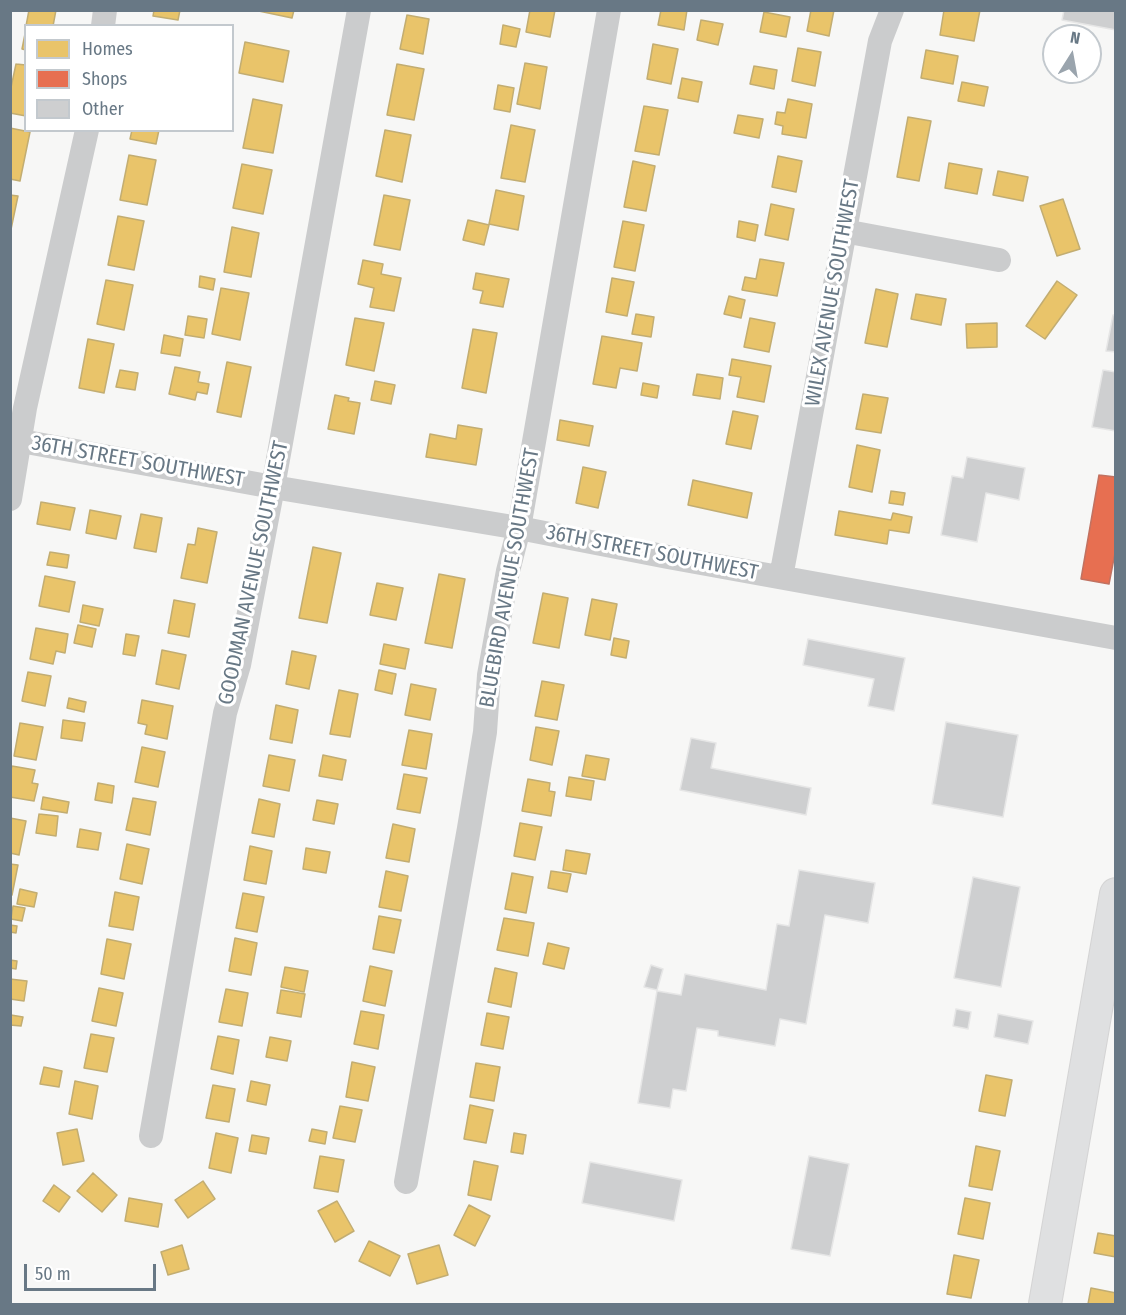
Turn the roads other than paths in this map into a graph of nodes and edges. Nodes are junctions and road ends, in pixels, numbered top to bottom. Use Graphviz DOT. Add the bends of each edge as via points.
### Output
graph roads {
  1 [pos="359,10"];
  2 [pos="609,10"];
  3 [pos="892,10"];
  4 [pos="87,132"];
  5 [pos="844,231"];
  6 [pos="999,260"];
  7 [pos="16,440"];
  8 [pos="273,487"];
  9 [pos="10,499"];
  10 [pos="519,528"];
  11 [pos="782,577"];
  12 [pos="1116,638"];
  13 [pos="1116,894"];
  14 [pos="151,1136"];
  15 [pos="406,1182"];
  16 [pos="1045,1305"];
  1 -- 8 [label="street, GOODMAN AVENUE SOUTHWEST"];
  2 -- 10 [label="street, BLUEBIRD AVENUE SOUTHWEST"];
  3 -- 5 [label="street, WILEX AVENUE SOUTHWEST" via="880,41"];
  4 -- 7 [label="street"];
  5 -- 6 [label="street"];
  5 -- 11 [label="street, WILEX AVENUE SOUTHWEST"];
  7 -- 8 [label="street, 36TH STREET SOUTHWEST"];
  7 -- 9 [label="street"];
  8 -- 10 [label="street, 36TH STREET SOUTHWEST"];
  8 -- 14 [label="street, GOODMAN AVENUE SOUTHWEST" via="239,665 225,713"];
  10 -- 11 [label="street, 36TH STREET SOUTHWEST"];
  10 -- 15 [label="street, BLUEBIRD AVENUE SOUTHWEST" via="489,675 485,732"];
  11 -- 12 [label="street, 36TH STREET SOUTHWEST"];
  13 -- 16 [label="main road"];
}
